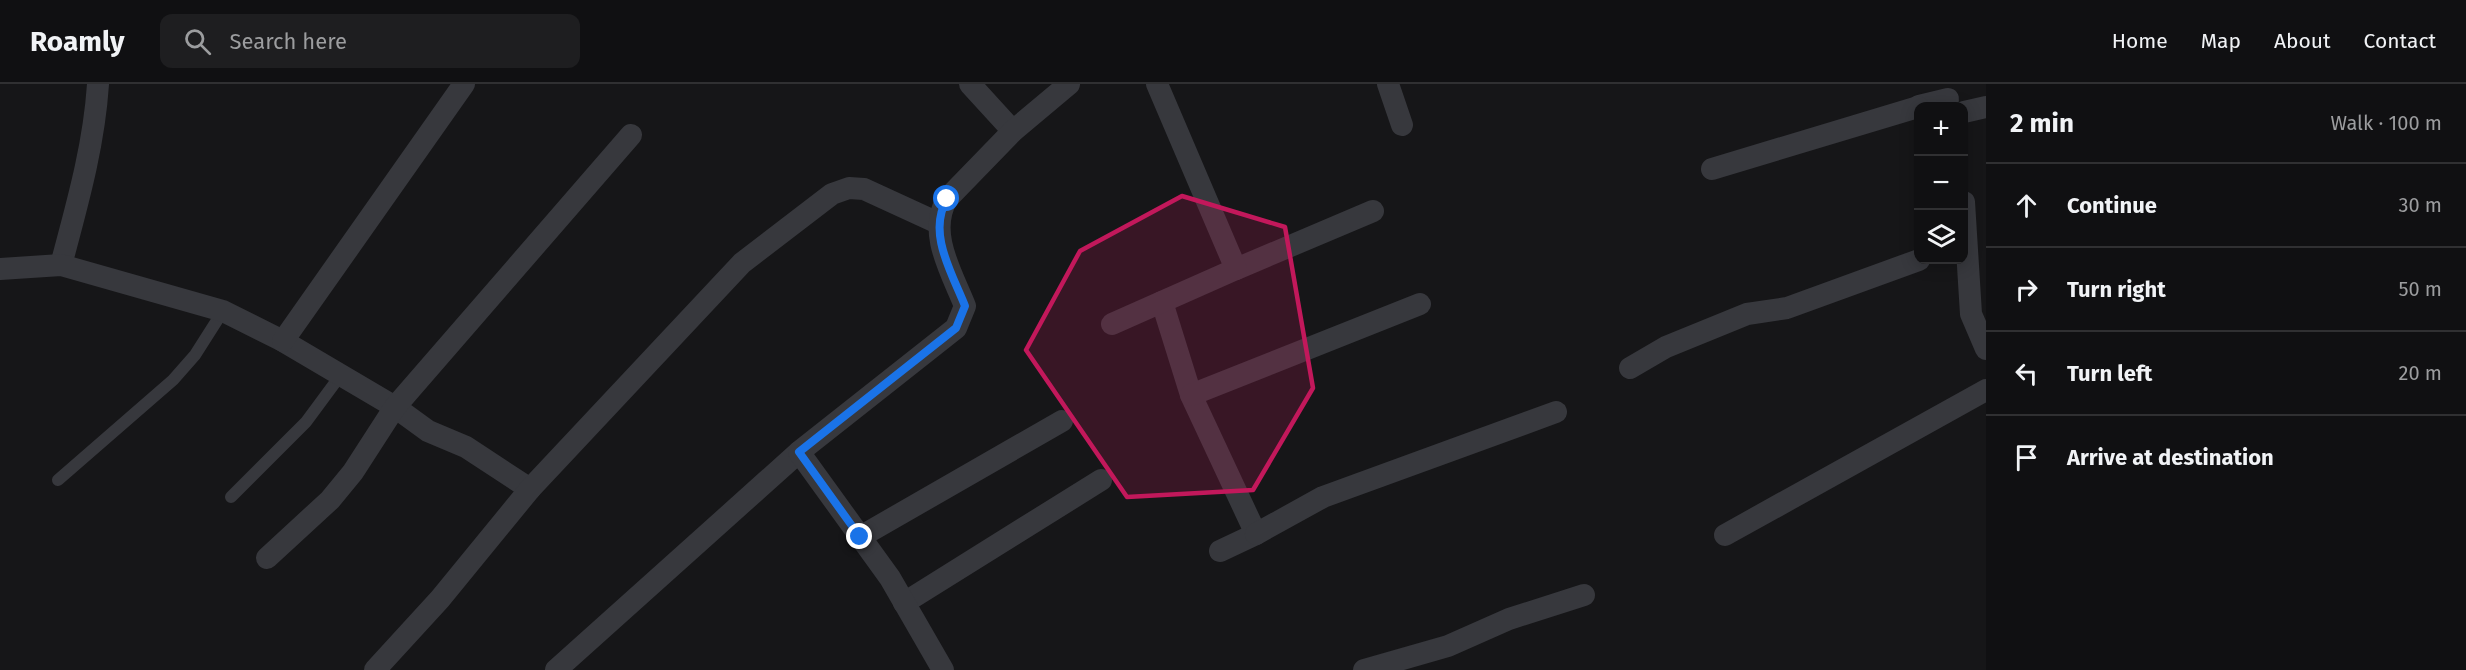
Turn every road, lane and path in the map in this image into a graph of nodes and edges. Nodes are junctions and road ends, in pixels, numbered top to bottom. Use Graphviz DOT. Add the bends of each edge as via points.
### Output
graph roads {
  1 [pos="98,84"];
  2 [pos="464,84"];
  3 [pos="970,84"];
  4 [pos="1069,84"];
  5 [pos="1156,84"];
  6 [pos="1388,84"];
  7 [pos="1951,100"];
  8 [pos="1986,106"];
  9 [pos="1914,108"];
  10 [pos="1402,125"];
  11 [pos="1013,131"];
  12 [pos="631,135"];
  13 [pos="1712,169"];
  14 [pos="1373,211"];
  15 [pos="938,223"];
  16 [pos="1914,262"];
  17 [pos="1966,264"];
  18 [pos="61,265"];
  19 [pos="0,269"];
  20 [pos="1236,269"];
  21 [pos="1162,302"];
  22 [pos="1420,304"];
  23 [pos="223,311"];
  24 [pos="1979,311"];
  25 [pos="1112,324"];
  26 [pos="283,341"];
  27 [pos="1986,349"];
  28 [pos="1630,368"];
  29 [pos="340,376"];
  30 [pos="1986,390"];
  31 [pos="1191,395"];
  32 [pos="395,407"];
  33 [pos="1556,412"];
  34 [pos="1062,421"];
  35 [pos="799,452"];
  36 [pos="58,480"];
  37 [pos="1101,480"];
  38 [pos="530,489"];
  39 [pos="231,497"];
  40 [pos="1256,534"];
  41 [pos="1725,535"];
  42 [pos="860,537"];
  43 [pos="1220,551"];
  44 [pos="267,558"];
  45 [pos="1584,595"];
  46 [pos="904,603"];
  47 [pos="375,670"];
  48 [pos="556,670"];
  49 [pos="943,670"];
  50 [pos="1364,670"];
  1 -- 18 [label="street" via="96,119 85,173"];
  2 -- 26 [label="street"];
  3 -- 11 [label="street"];
  4 -- 11 [label="street"];
  5 -- 20 [label="street"];
  6 -- 10 [label="street"];
  7 -- 8 [label="street"];
  9 -- 13 [label="street"];
  11 -- 15 [label="street" via="947,199"];
  12 -- 32 [label="street"];
  14 -- 20 [label="street"];
  15 -- 35 [label="street" via="938,236 965,306 956,328"];
  15 -- 38 [label="street" via="864,189 849,188 832,194 742,263"];
  16 -- 28 [label="street" via="1787,308 1739,317 1666,347"];
  17 -- 24 [label="street" via="1968,289"];
  18 -- 19 [label="street"];
  18 -- 23 [label="street"];
  20 -- 21 [label="street"];
  21 -- 25 [label="street"];
  21 -- 31 [label="street"];
  22 -- 31 [label="street"];
  23 -- 26 [label="street"];
  23 -- 36 [label="lane" via="195,355 172,380"];
  24 -- 27 [label="street"];
  26 -- 29 [label="street"];
  29 -- 32 [label="street"];
  29 -- 39 [label="lane" via="306,422"];
  30 -- 41 [label="street"];
  31 -- 40 [label="street"];
  32 -- 38 [label="street" via="428,431 466,447"];
  32 -- 44 [label="street" via="330,500"];
  33 -- 40 [label="street" via="1323,497"];
  34 -- 42 [label="street"];
  35 -- 42 [label="street"];
  35 -- 48 [label="street"];
  37 -- 46 [label="street"];
  38 -- 47 [label="street" via="440,599"];
  40 -- 43 [label="street"];
  42 -- 46 [label="street"];
  45 -- 50 [label="street" via="1509,619 1448,646"];
  46 -- 49 [label="street"];
}
